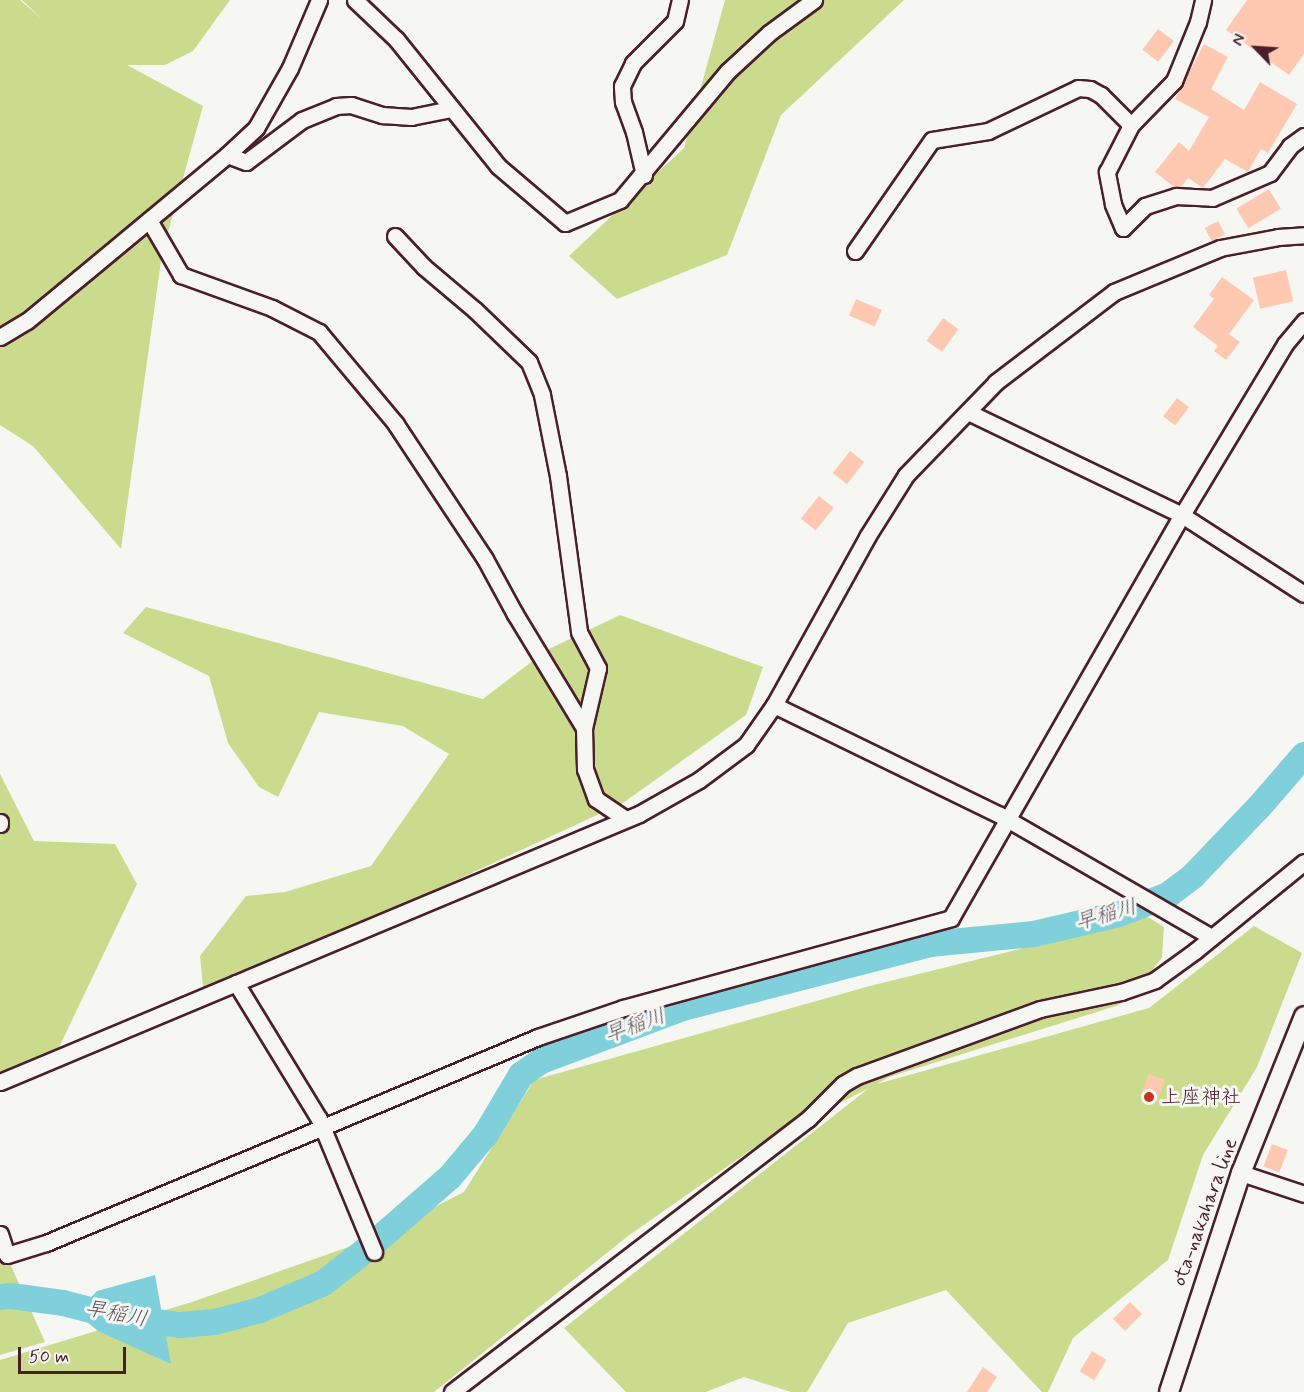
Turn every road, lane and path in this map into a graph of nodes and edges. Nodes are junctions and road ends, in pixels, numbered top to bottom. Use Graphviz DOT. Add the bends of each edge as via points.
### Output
graph roads {
  1 [pos="319,0"];
  2 [pos="355,0"];
  3 [pos="680,0"];
  4 [pos="814,0"];
  5 [pos="1203,0"];
  6 [pos="452,109"];
  7 [pos="1131,125"];
  8 [pos="1304,136"];
  9 [pos="227,156"];
  10 [pos="644,175"];
  11 [pos="149,220"];
  12 [pos="1304,235"];
  13 [pos="395,236"];
  14 [pos="855,251"];
  15 [pos="1304,321"];
  16 [pos="0,337"];
  17 [pos="968,412"];
  18 [pos="1182,515"];
  19 [pos="1304,594"];
  20 [pos="774,705"];
  21 [pos="585,728"];
  22 [pos="624,818"];
  23 [pos="1006,820"];
  24 [pos="1304,862"];
  25 [pos="1211,937"];
  26 [pos="236,983"];
  27 [pos="1304,1017"];
  28 [pos="0,1082"];
  29 [pos="322,1129"];
  30 [pos="1241,1173"];
  31 [pos="1304,1194"];
  32 [pos="0,1234"];
  33 [pos="374,1252"];
  34 [pos="452,1392"];
  35 [pos="1169,1392"];
  1 -- 9 [label="street" via="290,68 256,128"];
  2 -- 6 [label="street" via="396,39"];
  3 -- 10 [label="street" via="675,21 633,63 622,86"];
  4 -- 10 [label="street" via="769,33 728,71"];
  5 -- 7 [label="street" via="1174,81"];
  6 -- 9 [label="street" via="411,117 382,115 351,105 336,106 302,120 246,162"];
  6 -- 10 [label="street" via="498,166 565,223 620,201"];
  7 -- 8 [label="street" via="1107,172 1113,204 1124,228 1146,206 1176,196 1212,198 1270,173 1290,146"];
  7 -- 14 [label="street" via="1101,95 1078,88 988,131 932,140"];
  9 -- 11 [label="street"];
  11 -- 16 [label="street" via="27,321"];
  11 -- 21 [label="street" via="181,275 272,308 320,332 395,423 485,559 514,614"];
  12 -- 17 [label="street" via="1220,248 1114,292 996,382"];
  13 -- 21 [label="street" via="529,362 542,395 558,476 579,632 598,668"];
  15 -- 18 [label="street" via="1285,344"];
  17 -- 18 [label="street"];
  17 -- 20 [label="street" via="906,475"];
  18 -- 19 [label="street"];
  18 -- 23 [label="street"];
  20 -- 22 [label="street" via="747,745 725,762 639,814"];
  20 -- 23 [label="street"];
  21 -- 22 [label="street" via="585,769 596,799"];
  22 -- 26 [label="street"];
  23 -- 25 [label="street"];
  23 -- 29 [label="street" via="951,918 623,1008 538,1037"];
  24 -- 25 [label="street"];
  25 -- 34 [label="street" via="1155,980 1121,993 1040,1009 843,1084 808,1119"];
  26 -- 28 [label="street"];
  26 -- 29 [label="street"];
  27 -- 30 [label="main road, ota-nakahara line"];
  29 -- 32 [label="street" via="46,1243 7,1255"];
  29 -- 33 [label="street"];
  30 -- 31 [label="street"];
  30 -- 35 [label="main road, ota-nakahara line"];
}
